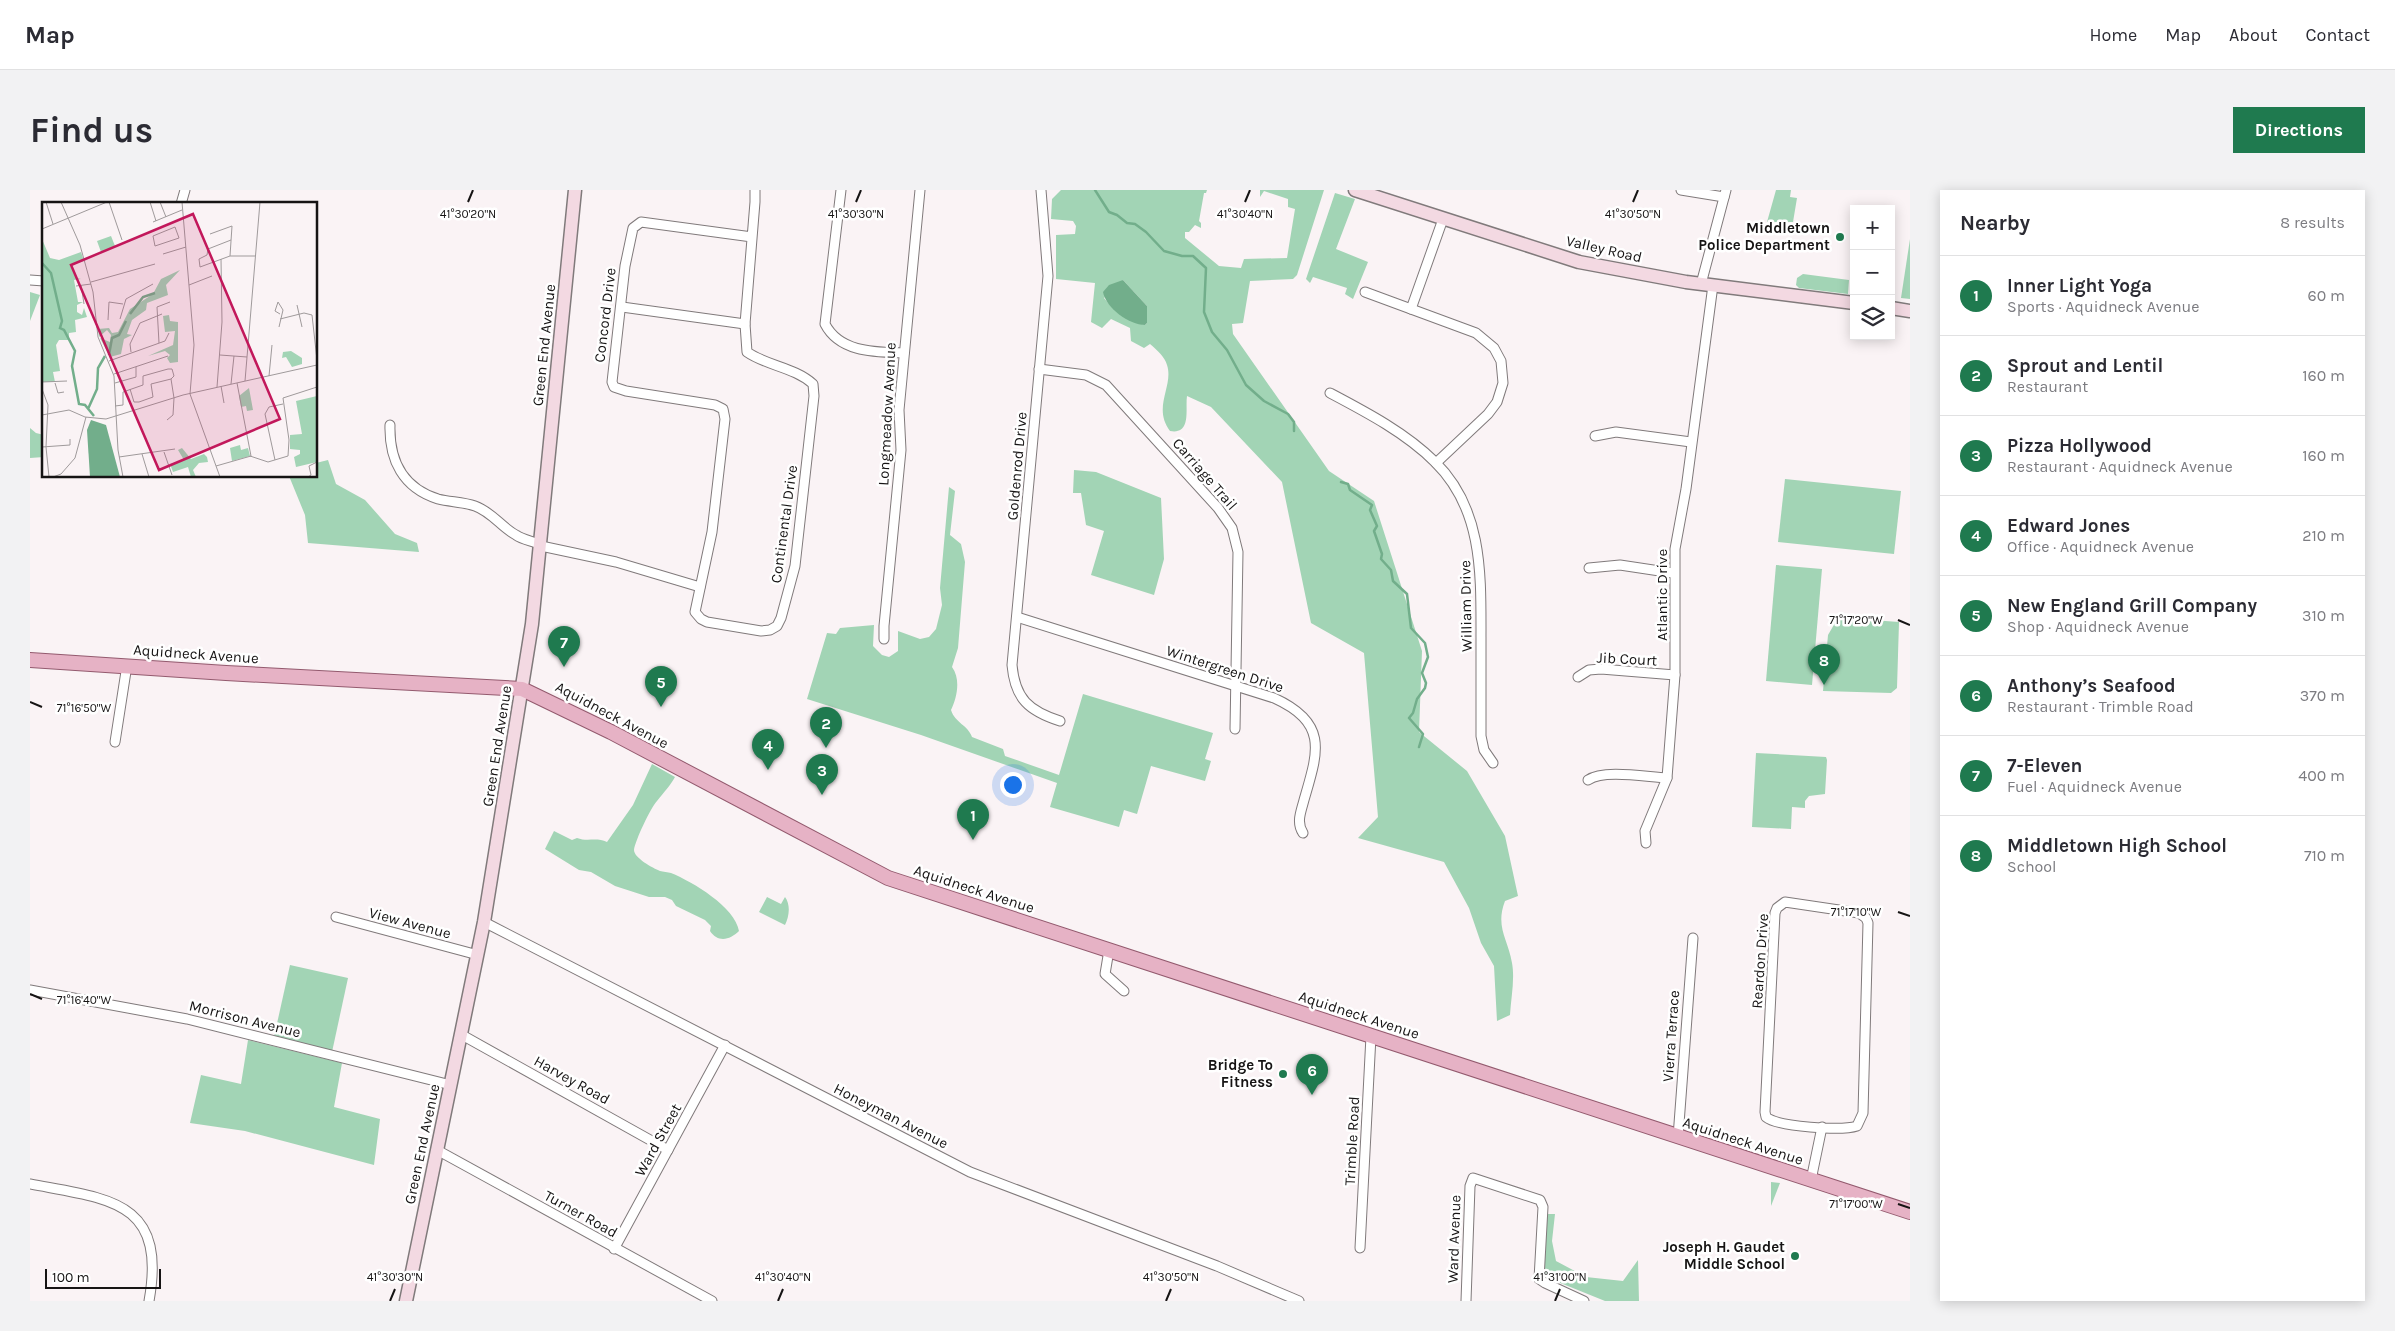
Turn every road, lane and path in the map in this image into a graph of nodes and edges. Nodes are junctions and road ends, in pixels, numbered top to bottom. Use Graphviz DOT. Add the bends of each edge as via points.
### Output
graph roads {
  1 [pos="574,190"];
  2 [pos="755,190"];
  3 [pos="841,190"];
  4 [pos="920,190"];
  5 [pos="1041,190"];
  6 [pos="1355,190"];
  7 [pos="1681,190"];
  8 [pos="1725,193"];
  9 [pos="1443,219"];
  10 [pos="752,237"];
  11 [pos="1707,284"];
  12 [pos="1365,292"];
  13 [pos="1850,302"];
  14 [pos="622,307"];
  15 [pos="1895,308"];
  16 [pos="1411,309"];
  17 [pos="1910,310"];
  18 [pos="745,324"];
  19 [pos="904,353"];
  20 [pos="1039,369"];
  21 [pos="1330,393"];
  22 [pos="390,425"];
  23 [pos="1595,436"];
  24 [pos="1691,442"];
  25 [pos="1436,463"];
  26 [pos="541,546"];
  27 [pos="1589,568"];
  28 [pos="1673,573"];
  29 [pos="700,587"];
  30 [pos="1018,617"];
  31 [pos="884,639"];
  32 [pos="30,660"];
  33 [pos="127,665"];
  34 [pos="1675,675"];
  35 [pos="1578,677"];
  36 [pos="1235,686"];
  37 [pos="522,689"];
  38 [pos="1060,721"];
  39 [pos="1235,729"];
  40 [pos="115,742"];
  41 [pos="1493,763"];
  42 [pos="1666,778"];
  43 [pos="1588,780"];
  44 [pos="1303,833"];
  45 [pos="1646,843"];
  46 [pos="336,917"];
  47 [pos="484,922"];
  48 [pos="1692,938"];
  49 [pos="1109,950"];
  50 [pos="478,954"];
  51 [pos="30,990"];
  52 [pos="1124,991"];
  53 [pos="462,1036"];
  54 [pos="1370,1036"];
  55 [pos="725,1045"];
  56 [pos="451,1085"];
  57 [pos="1822,1127"];
  58 [pos="1678,1137"];
  59 [pos="437,1150"];
  60 [pos="668,1150"];
  61 [pos="1811,1180"];
  62 [pos="30,1184"];
  63 [pos="1910,1212"];
  64 [pos="1360,1248"];
  65 [pos="614,1249"];
  66 [pos="149,1301"];
  67 [pos="406,1301"];
  68 [pos="712,1301"];
  69 [pos="1299,1301"];
  70 [pos="1466,1301"];
  71 [pos="1584,1301"];
  1 -- 26 [label="main road, Green End Avenue"];
  2 -- 10 [label="street, Continental Drive"];
  3 -- 19 [label="street" via="825,324 830,333 848,346"];
  4 -- 19 [label="street, Longmeadow Avenue"];
  5 -- 20 [label="street, Goldenrod Drive" via="1048,276"];
  6 -- 9 [label="main road, Valley Road"];
  7 -- 8 [label="street"];
  8 -- 11 [label="street, Atlantic Drive"];
  9 -- 11 [label="main road, Valley Road" via="1579,262 1628,273"];
  9 -- 16 [label="street"];
  10 -- 14 [label="street, Concord Drive" via="641,222 633,228 629,244"];
  10 -- 18 [label="street, Continental Drive"];
  11 -- 13 [label="main road, Valley Road"];
  11 -- 24 [label="street, Atlantic Drive"];
  12 -- 16 [label="street"];
  14 -- 18 [label="street"];
  14 -- 29 [label="street, Concord Drive" via="613,366 614,387 714,404 720,406 724,413 712,532"];
  15 -- 17 [label="main road"];
  16 -- 25 [label="street" via="1484,338 1498,354 1503,368 1501,393 1493,408"];
  18 -- 29 [label="street, Continental Drive" via="747,352 803,376 813,384 795,566 781,618 770,630 701,619 695,612"];
  19 -- 31 [label="street, Longmeadow Avenue" via="898,417 901,450"];
  20 -- 30 [label="street, Goldenrod Drive"];
  20 -- 36 [label="street, Carriage Trail" via="1086,375 1106,385 1226,517 1238,552"];
  21 -- 25 [label="street, William Drive" via="1378,420"];
  22 -- 26 [label="street" via="392,454 408,484 438,499 475,506 490,513 516,536"];
  23 -- 24 [label="street" via="1616,432"];
  24 -- 28 [label="street, Atlantic Drive"];
  25 -- 41 [label="street, William Drive" via="1459,494 1470,517 1478,548 1481,736 1484,750"];
  26 -- 29 [label="street" via="616,562"];
  26 -- 37 [label="main road, Green End Avenue"];
  27 -- 28 [label="street" via="1620,565"];
  28 -- 34 [label="street, Atlantic Drive"];
  30 -- 36 [label="street, Wintergreen Drive"];
  30 -- 38 [label="street, Goldenrod Drive" via="1012,666 1015,684 1032,710"];
  32 -- 33 [label="main road, Aquidneck Avenue"];
  33 -- 37 [label="main road, Aquidneck Avenue"];
  33 -- 40 [label="street"];
  34 -- 35 [label="street, Jib Court" via="1601,669 1589,670"];
  34 -- 42 [label="street, Atlantic Drive"];
  36 -- 39 [label="street, Carriage Trail"];
  36 -- 44 [label="street, Wintergreen Drive" via="1289,705 1300,712 1314,734 1316,755 1299,822"];
  37 -- 47 [label="main road, Green End Avenue"];
  37 -- 49 [label="main road, Aquidneck Avenue" via="611,732 888,878"];
  42 -- 43 [label="street" via="1606,774 1595,775"];
  42 -- 45 [label="street, Atlantic Drive" via="1645,831"];
  46 -- 50 [label="street, View Avenue"];
  47 -- 50 [label="main road, Green End Avenue"];
  47 -- 55 [label="street, Honeyman Avenue"];
  48 -- 58 [label="street, Vierra Terrace"];
  49 -- 52 [label="street" via="1105,974"];
  49 -- 54 [label="main road, Aquidneck Avenue"];
  50 -- 53 [label="main road, Green End Avenue"];
  51 -- 56 [label="street, Morrison Avenue" via="187,1019"];
  53 -- 56 [label="main road, Green End Avenue"];
  53 -- 60 [label="street, Harvey Road"];
  54 -- 58 [label="main road, Aquidneck Avenue"];
  54 -- 64 [label="street, Trimble Road"];
  55 -- 60 [label="street, Ward Street"];
  55 -- 69 [label="street, Honeyman Avenue" via="970,1172 1217,1266"];
  56 -- 59 [label="main road, Green End Avenue"];
  57 -- 57 [label="street, Reardon Drive" via="1851,1128 1861,1120 1868,922 1859,913 1785,902 1775,913 1765,1112 1766,1117 1776,1123"];
  57 -- 61 [label="street"];
  58 -- 61 [label="main road, Aquidneck Avenue"];
  59 -- 65 [label="street, Turner Road"];
  59 -- 67 [label="main road, Green End Avenue"];
  60 -- 65 [label="street, Ward Street"];
  61 -- 63 [label="main road, Aquidneck Avenue"];
  62 -- 66 [label="street" via="104,1199 135,1218 152,1251 154,1274"];
  65 -- 68 [label="street, Turner Road"];
  70 -- 71 [label="street, Ward Avenue" via="1470,1186 1473,1178 1540,1200 1543,1207 1539,1279"];
}
